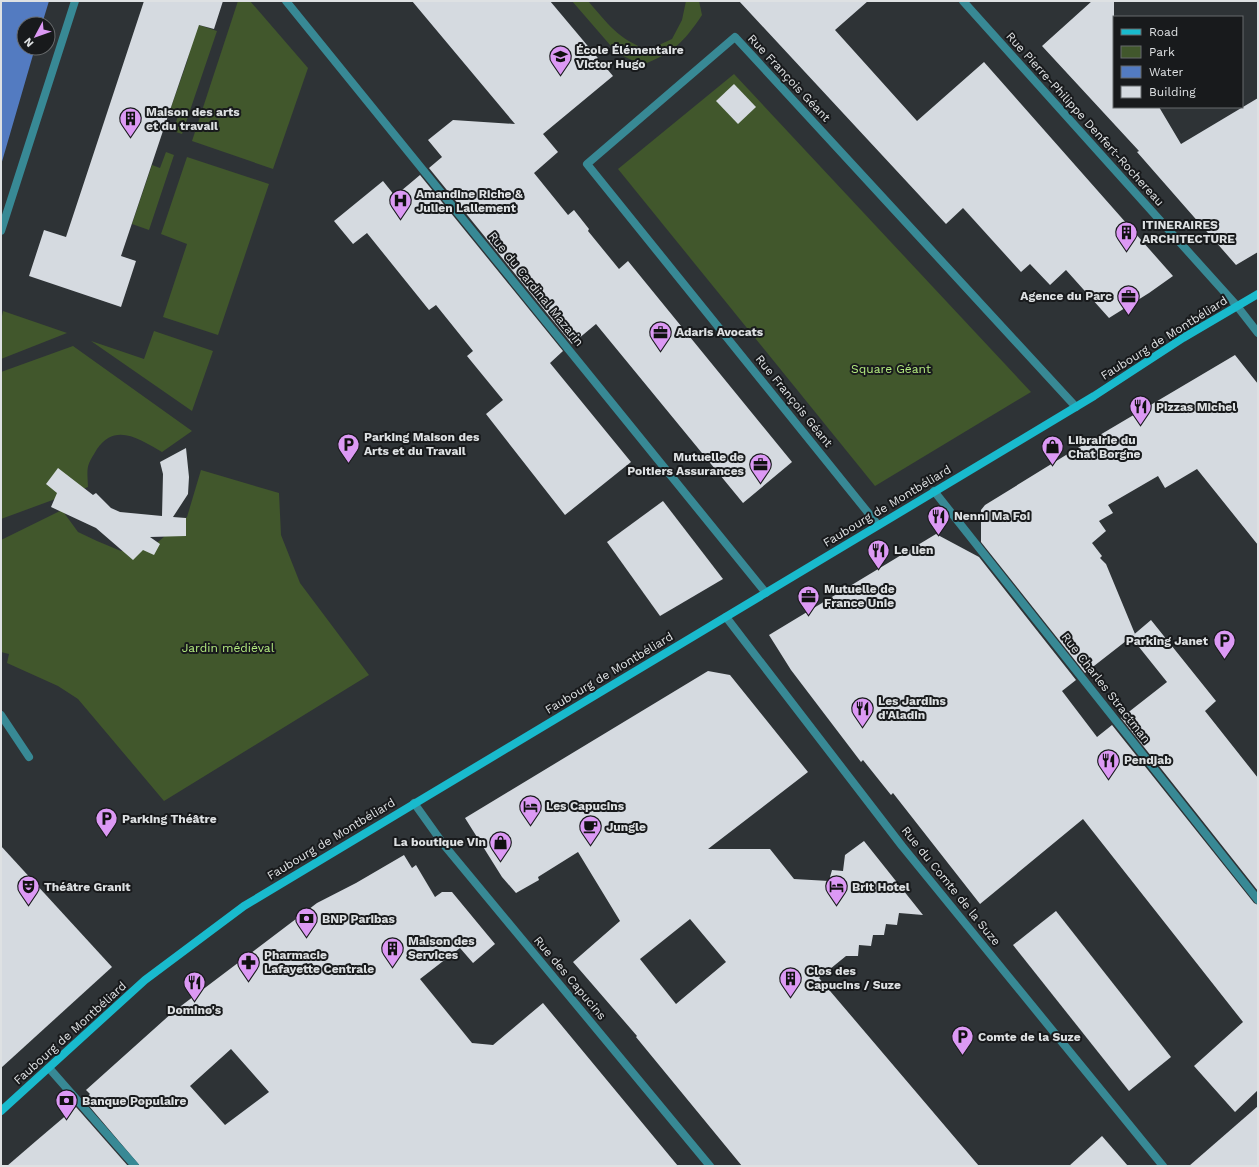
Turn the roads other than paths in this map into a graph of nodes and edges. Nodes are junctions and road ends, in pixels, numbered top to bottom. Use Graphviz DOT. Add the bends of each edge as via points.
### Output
graph roads {
  1 [pos="75,1"];
  2 [pos="286,1"];
  3 [pos="963,1"];
  4 [pos="1,231"];
  5 [pos="1258,294"];
  6 [pos="1237,306"];
  7 [pos="1258,333"];
  8 [pos="1076,407"];
  9 [pos="934,491"];
  10 [pos="878,524"];
  11 [pos="766,593"];
  12 [pos="726,617"];
  13 [pos="1,715"];
  14 [pos="29,757"];
  15 [pos="414,803"];
  16 [pos="1258,900"];
  17 [pos="49,1068"];
  18 [pos="1,1111"];
  19 [pos="135,1166"];
  20 [pos="710,1166"];
  21 [pos="1163,1166"];
  1 -- 4 [label="street"];
  2 -- 11 [label="street, Rue du Cardinal Mazarin"];
  3 -- 6 [label="street, Rue Pierre-Philippe Denfert-Rochereau"];
  5 -- 6 [label="main road, Faubourg de Montbéliard"];
  6 -- 7 [label="street, Rue Pierre-Philippe Denfert-Rochereau"];
  6 -- 8 [label="main road, Faubourg de Montbéliard"];
  8 -- 9 [label="main road, Faubourg de Montbéliard"];
  8 -- 10 [label="street, Rue François Géant" via="735,37 587,164"];
  9 -- 10 [label="main road, Faubourg de Montbéliard"];
  9 -- 16 [label="street, Rue Charles Stractman"];
  10 -- 11 [label="main road, Faubourg de Montbéliard"];
  11 -- 12 [label="main road, Faubourg de Montbéliard"];
  12 -- 15 [label="main road, Faubourg de Montbéliard"];
  12 -- 21 [label="street, Rue du Comte de la Suze" via="902,846"];
  13 -- 14 [label="street"];
  15 -- 17 [label="main road, Faubourg de Montbéliard" via="244,906 145,980"];
  15 -- 20 [label="street, Rue des Capucins" via="437,837"];
  17 -- 18 [label="main road, Faubourg de Montbéliard"];
  17 -- 19 [label="street"];
}
